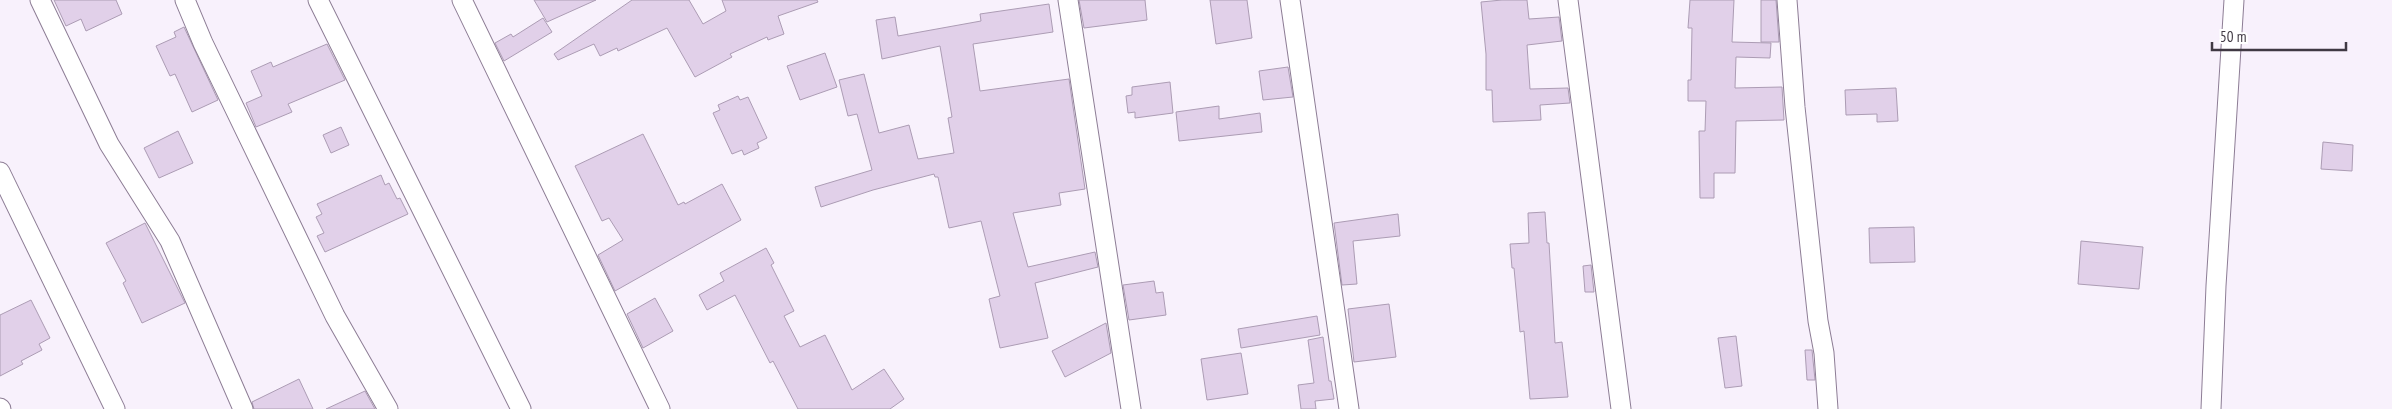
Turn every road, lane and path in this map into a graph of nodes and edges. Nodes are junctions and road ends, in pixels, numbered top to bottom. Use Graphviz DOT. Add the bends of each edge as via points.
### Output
graph roads {
  1 [pos="40,0"];
  2 [pos="185,0"];
  3 [pos="318,0"];
  4 [pos="462,0"];
  5 [pos="1068,0"];
  6 [pos="1290,0"];
  7 [pos="1568,0"];
  8 [pos="1787,0"];
  9 [pos="2234,0"];
  10 [pos="0,172"];
  11 [pos="115,409"];
  12 [pos="243,409"];
  13 [pos="388,409"];
  14 [pos="521,409"];
  15 [pos="660,409"];
  16 [pos="1131,409"];
  17 [pos="1349,409"];
  18 [pos="1621,409"];
  19 [pos="1828,409"];
  20 [pos="2211,409"];
  1 -- 12 [label="street" via="109,144 170,242"];
  2 -- 13 [label="street" via="335,316"];
  3 -- 14 [label="street"];
  4 -- 15 [label="street"];
  5 -- 16 [label="street"];
  6 -- 17 [label="street"];
  7 -- 18 [label="street"];
  8 -- 19 [label="street"];
  9 -- 20 [label="street"];
  10 -- 11 [label="street"];
}
